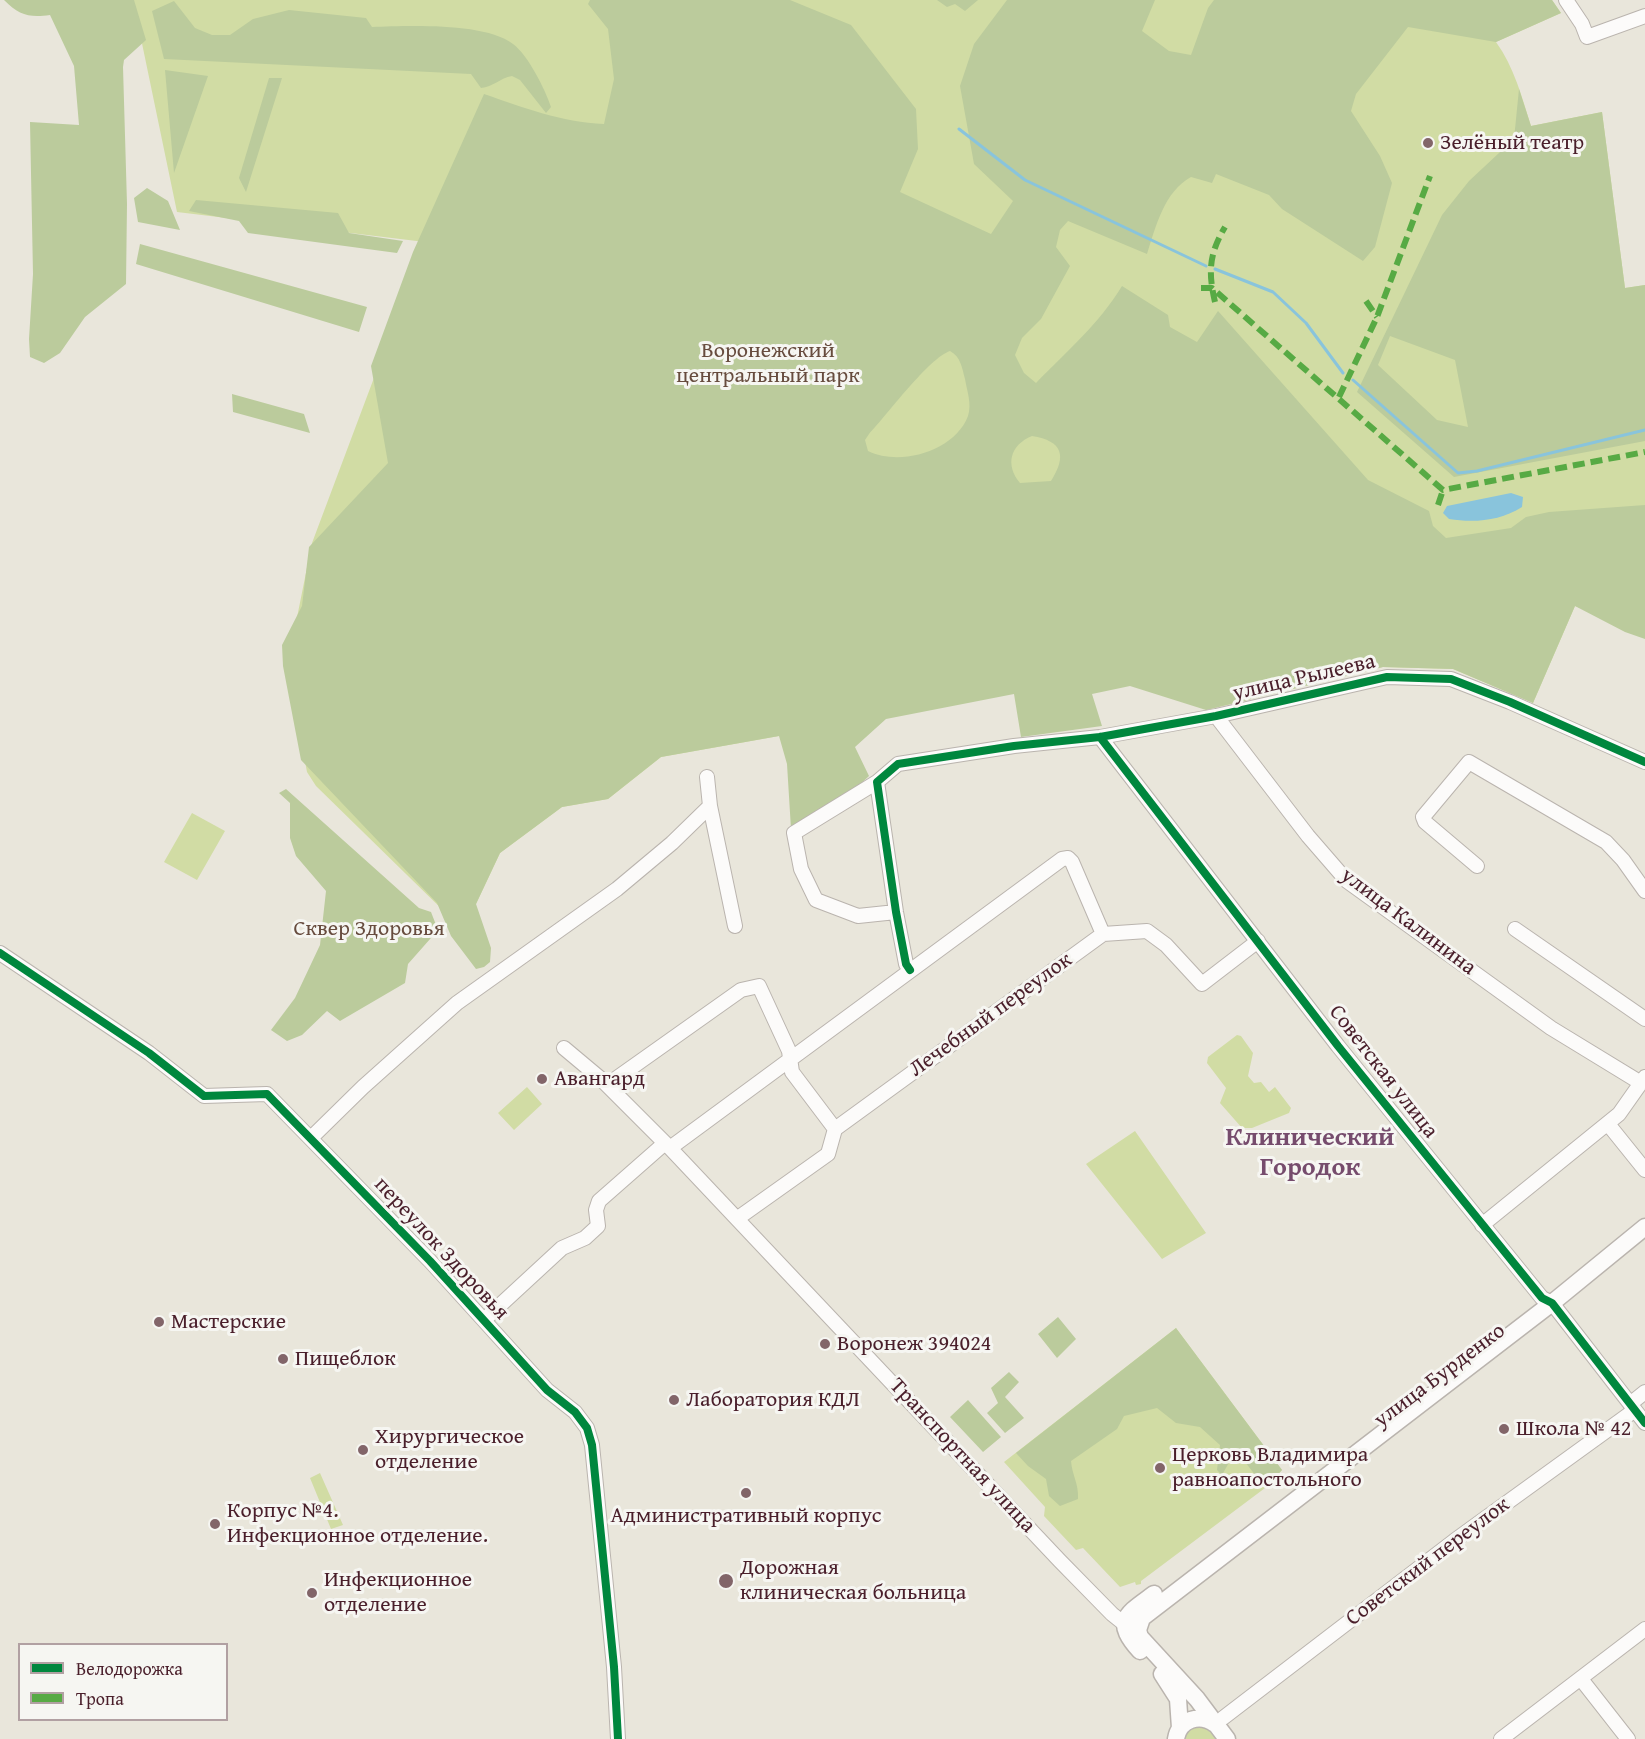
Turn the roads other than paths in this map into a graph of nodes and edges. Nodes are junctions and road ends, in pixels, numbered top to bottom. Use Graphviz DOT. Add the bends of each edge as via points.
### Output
graph roads {
  1 [pos="1566,0"];
  2 [pos="1645,16"];
  3 [pos="1216,716"];
  4 [pos="1100,737"];
  5 [pos="1645,762"];
  6 [pos="707,777"];
  7 [pos="877,782"];
  8 [pos="710,806"];
  9 [pos="1478,866"];
  10 [pos="1645,891"];
  11 [pos="896,912"];
  12 [pos="735,926"];
  13 [pos="1515,929"];
  14 [pos="1103,934"];
  15 [pos="1258,941"];
  16 [pos="0,953"];
  17 [pos="910,970"];
  18 [pos="1645,1018"];
  19 [pos="564,1048"];
  20 [pos="789,1059"];
  21 [pos="1643,1080"];
  22 [pos="607,1085"];
  23 [pos="1608,1124"];
  24 [pos="835,1129"];
  25 [pos="311,1138"];
  26 [pos="668,1146"];
  27 [pos="1645,1170"];
  28 [pos="1645,1214"];
  29 [pos="738,1218"];
  30 [pos="1482,1225"];
  31 [pos="1645,1227"];
  32 [pos="1547,1301"];
  33 [pos="484,1320"];
  34 [pos="1645,1392"];
  35 [pos="1633,1407"];
  36 [pos="1645,1423"];
  37 [pos="1645,1629"];
  38 [pos="1131,1630"];
  39 [pos="1581,1678"];
  40 [pos="1222,1730"];
  41 [pos="1176,1735"];
  42 [pos="618,1739"];
  43 [pos="1501,1739"];
  44 [pos="1628,1739"];
  1 -- 2 [label="street" via="1587,37"];
  3 -- 4 [label="street, улица Рылеева"];
  3 -- 5 [label="street, улица Рылеева" via="1387,677 1451,679"];
  3 -- 21 [label="street, улица Калинина" via="1347,881 1551,1028"];
  4 -- 7 [label="street, улица Рылеева" via="898,764"];
  4 -- 15 [label="street, Советская улица"];
  6 -- 8 [label="street"];
  7 -- 11 [label="street"];
  7 -- 11 [label="street, улица Рылеева" via="794,834 801,869 816,900 858,916"];
  8 -- 12 [label="street"];
  8 -- 25 [label="street" via="617,889 457,1003"];
  9 -- 10 [label="street" via="1423,817 1469,762 1606,842"];
  11 -- 17 [label="street"];
  13 -- 18 [label="street"];
  14 -- 15 [label="street" via="1147,930 1202,984"];
  14 -- 17 [label="street" via="1072,862 1062,859"];
  14 -- 24 [label="street, Лечебный переулок"];
  15 -- 30 [label="street, Советская улица"];
  16 -- 25 [label="street, переулок Здоровья" via="149,1053 204,1096 267,1094"];
  17 -- 20 [label="street"];
  19 -- 22 [label="street, Транспортная улица"];
  20 -- 22 [label="street" via="789,1051 759,986 741,990"];
  20 -- 24 [label="street" via="792,1072"];
  20 -- 26 [label="street"];
  21 -- 23 [label="street"];
  22 -- 26 [label="street, Транспортная улица"];
  23 -- 27 [label="street"];
  23 -- 30 [label="street"];
  24 -- 29 [label="street" via="828,1154"];
  25 -- 33 [label="street, переулок Здоровья"];
  26 -- 29 [label="street, Транспортная улица"];
  26 -- 33 [label="street" via="599,1201 598,1226 585,1238 562,1248"];
  28 -- 32 [label="main road, улица Бурденко"];
  29 -- 38 [label="street, Транспортная улица"];
  30 -- 32 [label="street, Советская улица"];
  31 -- 32 [label="main road, улица Бурденко"];
  32 -- 35 [label="street, Советская улица"];
  32 -- 38 [label="main road, улица Бурденко" via="1150,1611"];
  33 -- 42 [label="street, переулок Здоровья" via="587,1428 592,1444"];
  34 -- 35 [label="street, Советский переулок"];
  35 -- 36 [label="street, Советская улица"];
  35 -- 40 [label="street, Советский переулок" via="1454,1541"];
  37 -- 39 [label="street"];
  38 -- 40 [label="main road"];
  38 -- 41 [label="main road" via="1131,1641 1175,1692 1181,1715"];
  39 -- 43 [label="street"];
  39 -- 44 [label="street"];
  40 -- 41 [label="main road" via="1204,1718 1195,1718"];
}
